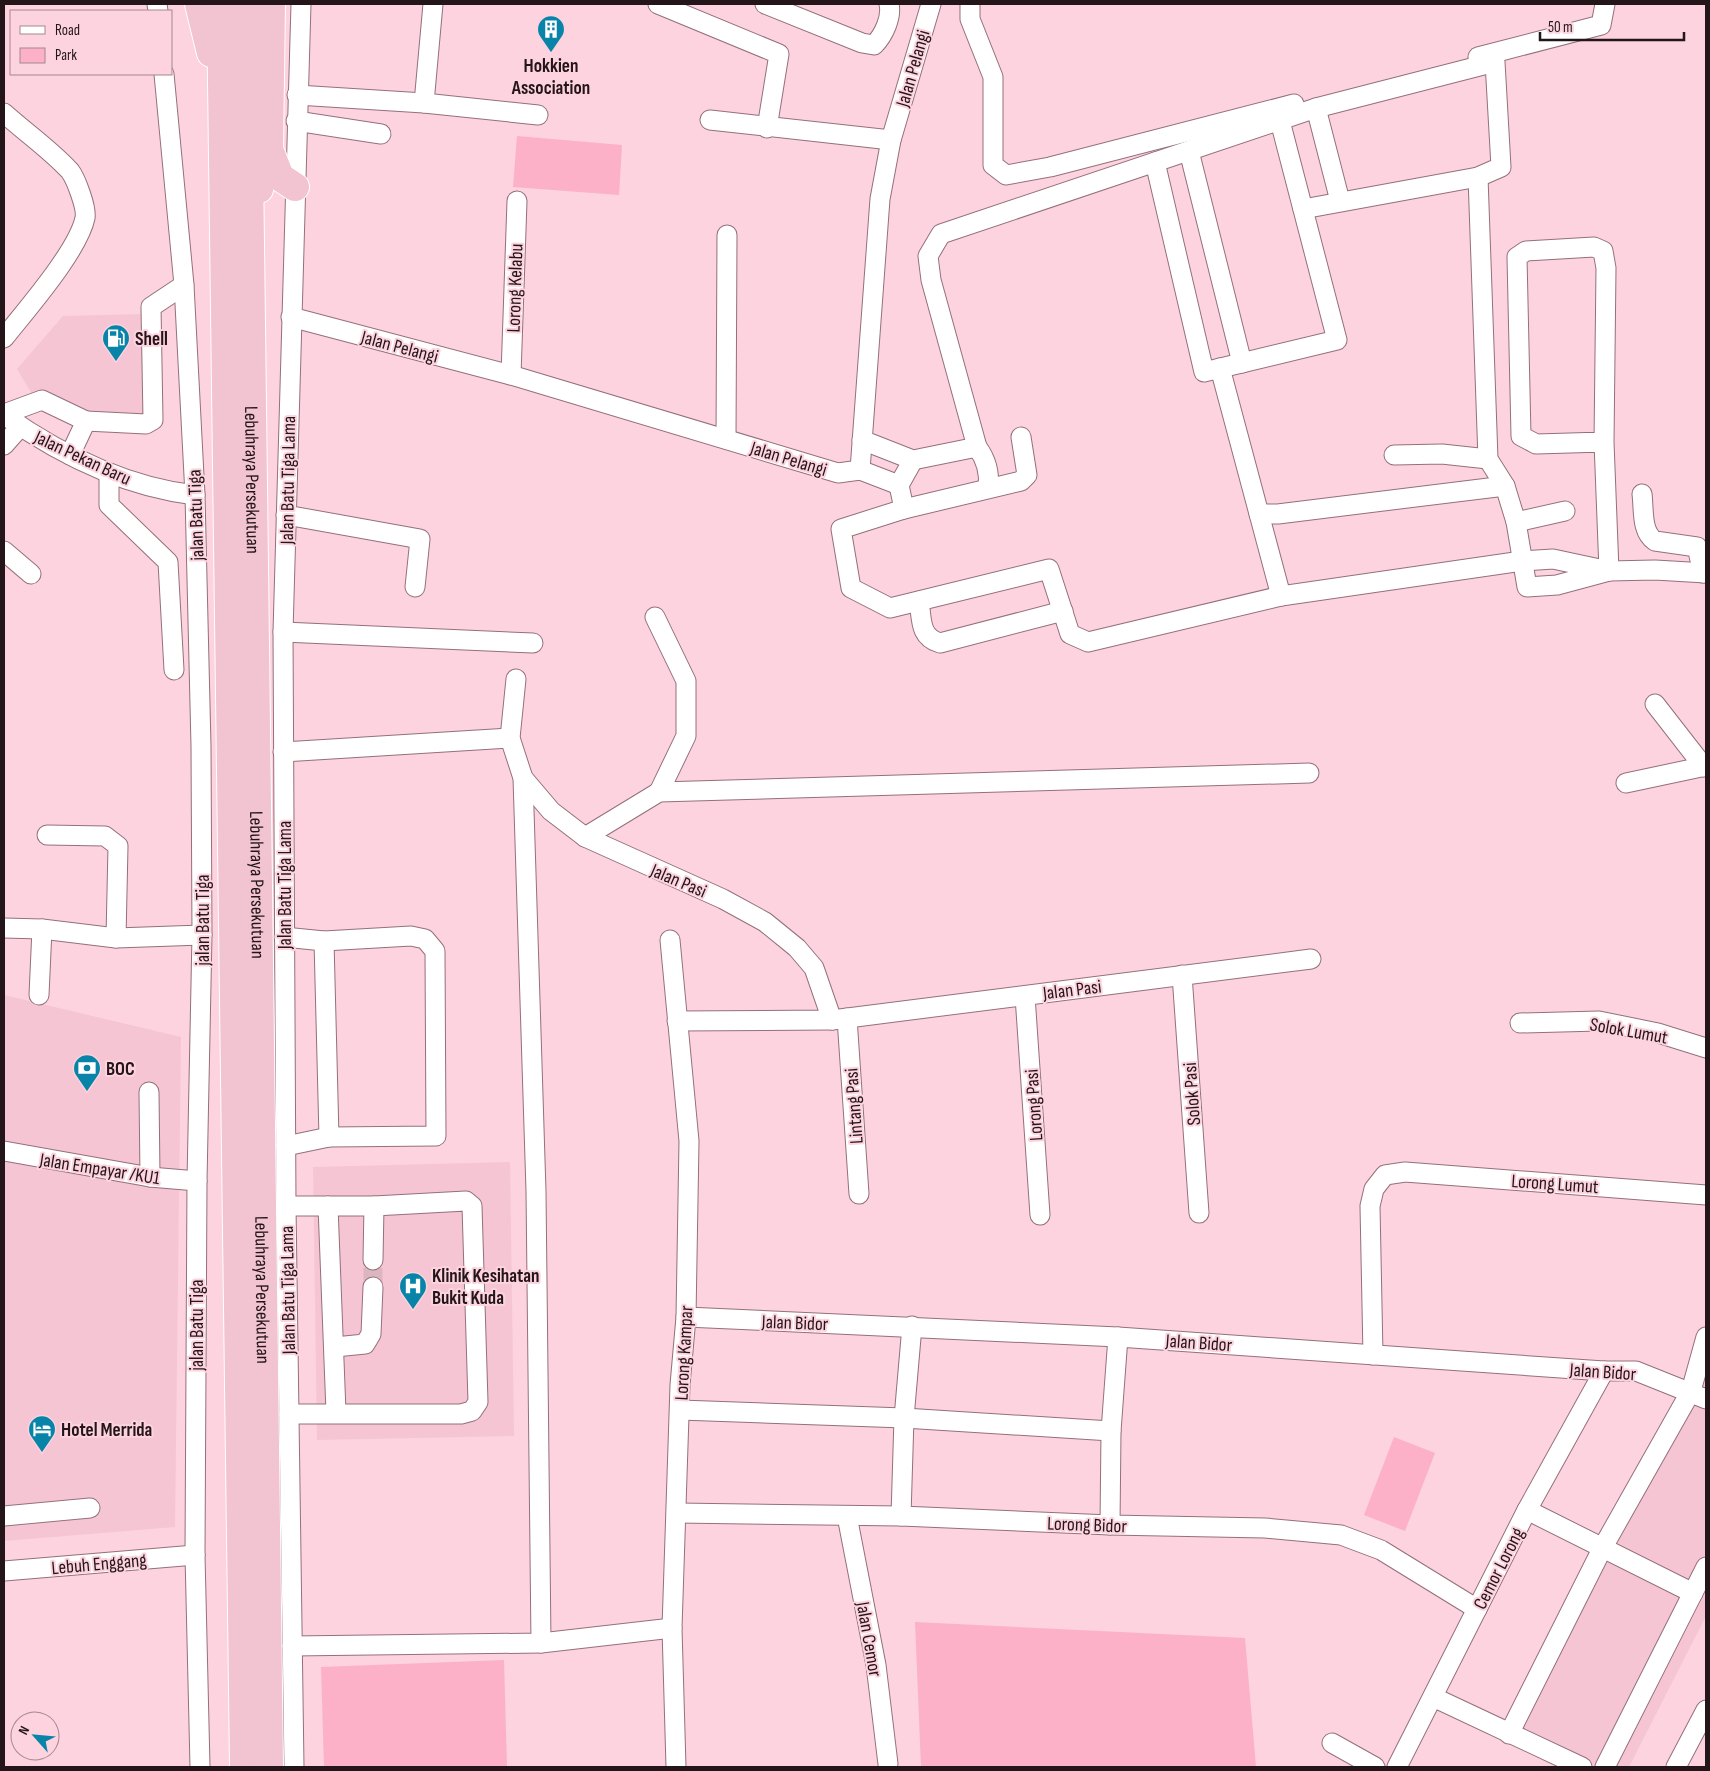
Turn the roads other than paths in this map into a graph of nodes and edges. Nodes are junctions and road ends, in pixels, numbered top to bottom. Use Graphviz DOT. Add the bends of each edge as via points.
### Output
graph roads {
  1 [pos="199,4"];
  2 [pos="221,4"];
  3 [pos="247,4"];
  4 [pos="271,4"];
  5 [pos="301,4"];
  6 [pos="433,4"];
  7 [pos="658,4"];
  8 [pos="765,4"];
  9 [pos="889,4"];
  10 [pos="931,4"];
  11 [pos="970,4"];
  12 [pos="1605,4"];
  13 [pos="164,75"];
  14 [pos="298,95"];
  15 [pos="223,103"];
  16 [pos="424,103"];
  17 [pos="1316,108"];
  18 [pos="4,113"];
  19 [pos="538,115"];
  20 [pos="710,120"];
  21 [pos="296,121"];
  22 [pos="1280,121"];
  23 [pos="767,128"];
  24 [pos="381,134"];
  25 [pos="891,140"];
  26 [pos="269,149"];
  27 [pos="1189,151"];
  28 [pos="1155,162"];
  29 [pos="1478,177"];
  30 [pos="295,187"];
  31 [pos="517,201"];
  32 [pos="1340,201"];
  33 [pos="1303,209"];
  34 [pos="250,231"];
  35 [pos="727,235"];
  36 [pos="184,285"];
  37 [pos="291,318"];
  38 [pos="4,338"];
  39 [pos="1242,363"];
  40 [pos="1220,368"];
  41 [pos="511,374"];
  42 [pos="4,415"];
  43 [pos="86,421"];
  44 [pos="20,427"];
  45 [pos="1022,437"];
  46 [pos="726,439"];
  47 [pos="862,440"];
  48 [pos="1604,442"];
  49 [pos="4,445"];
  50 [pos="978,447"];
  51 [pos="70,455"];
  52 [pos="1394,455"];
  53 [pos="1488,459"];
  54 [pos="913,460"];
  55 [pos="860,470"];
  56 [pos="109,473"];
  57 [pos="899,485"];
  58 [pos="1505,486"];
  59 [pos="988,488"];
  60 [pos="1642,494"];
  61 [pos="195,495"];
  62 [pos="904,509"];
  63 [pos="1565,511"];
  64 [pos="1258,514"];
  65 [pos="286,515"];
  66 [pos="1516,522"];
  67 [pos="4,550"];
  68 [pos="1522,561"];
  69 [pos="1609,571"];
  70 [pos="1705,573"];
  71 [pos="31,574"];
  72 [pos="415,587"];
  73 [pos="1282,596"];
  74 [pos="919,601"];
  75 [pos="1063,611"];
  76 [pos="655,617"];
  77 [pos="283,632"];
  78 [pos="533,643"];
  79 [pos="174,670"];
  80 [pos="516,678"];
  81 [pos="1655,704"];
  82 [pos="510,738"];
  83 [pos="283,752"];
  84 [pos="1705,767"];
  85 [pos="1310,773"];
  86 [pos="523,778"];
  87 [pos="1626,783"];
  88 [pos="659,792"];
  89 [pos="47,835"];
  90 [pos="585,837"];
  91 [pos="4,928"];
  92 [pos="42,929"];
  93 [pos="202,935"];
  94 [pos="116,938"];
  95 [pos="284,938"];
  96 [pos="670,940"];
  97 [pos="324,941"];
  98 [pos="1312,959"];
  99 [pos="1182,975"];
  100 [pos="39,995"];
  101 [pos="1025,996"];
  102 [pos="840,1019"];
  103 [pos="677,1021"];
  104 [pos="1520,1023"];
  105 [pos="1706,1048"];
  106 [pos="149,1092"];
  107 [pos="329,1137"];
  108 [pos="286,1146"];
  109 [pos="4,1151"];
  110 [pos="150,1177"];
  111 [pos="197,1181"];
  112 [pos="859,1194"];
  113 [pos="1706,1194"];
  114 [pos="286,1206"];
  115 [pos="328,1206"];
  116 [pos="374,1206"];
  117 [pos="1199,1213"];
  118 [pos="1040,1215"];
  119 [pos="373,1260"];
  120 [pos="372,1286"];
  121 [pos="686,1317"];
  122 [pos="912,1326"];
  123 [pos="1118,1337"];
  124 [pos="1706,1337"];
  125 [pos="335,1347"];
  126 [pos="1373,1355"];
  127 [pos="1604,1371"];
  128 [pos="1699,1395"];
  129 [pos="680,1410"];
  130 [pos="336,1412"];
  131 [pos="289,1414"];
  132 [pos="904,1418"];
  133 [pos="1111,1431"];
  134 [pos="90,1508"];
  135 [pos="1528,1510"];
  136 [pos="677,1513"];
  137 [pos="4,1516"];
  138 [pos="847,1516"];
  139 [pos="901,1516"];
  140 [pos="1110,1525"];
  141 [pos="1603,1547"];
  142 [pos="195,1556"];
  143 [pos="1706,1567"];
  144 [pos="4,1571"];
  145 [pos="1693,1593"];
  146 [pos="1477,1609"];
  147 [pos="672,1628"];
  148 [pos="540,1643"];
  149 [pos="292,1646"];
  150 [pos="1433,1697"];
  151 [pos="1706,1710"];
  152 [pos="1509,1734"];
  153 [pos="1332,1743"];
  154 [pos="888,1764"];
  155 [pos="200,1767"];
  156 [pos="244,1767"];
  157 [pos="269,1767"];
  158 [pos="294,1767"];
  159 [pos="676,1767"];
  160 [pos="1375,1767"];
  161 [pos="1396,1767"];
  162 [pos="1582,1767"];
  163 [pos="1605,1767"];
  164 [pos="1676,1767"];
  1 -- 15 [label="highway"];
  2 -- 15 [label="highway, Lebuhraya Persekutuan"];
  3 -- 34 [label="highway, Lebuhraya Persekutuan"];
  4 -- 26 [label="highway"];
  5 -- 14 [label="street, Jalan Batu Tiga Lama"];
  6 -- 16 [label="street"];
  7 -- 23 [label="street" via="779,54"];
  8 -- 9 [label="street" via="874,45 881,38"];
  10 -- 25 [label="street, Jalan Pelangi"];
  11 -- 12 [label="street" via="970,19 993,77 993,165 1006,175 1050,167 1601,25"];
  13 -- 36 [label="street, jalan Batu Tiga"];
  14 -- 16 [label="street"];
  14 -- 21 [label="street, Jalan Batu Tiga Lama"];
  15 -- 156 [label="highway, Lebuhraya Persekutuan"];
  16 -- 19 [label="street"];
  17 -- 22 [label="street"];
  17 -- 29 [label="street" via="1495,62 1501,168"];
  17 -- 32 [label="street"];
  18 -- 38 [label="street" via="71,172 81,195 85,216 75,240 57,268"];
  20 -- 23 [label="street"];
  21 -- 24 [label="street"];
  21 -- 30 [label="street, Jalan Batu Tiga Lama"];
  22 -- 27 [label="street"];
  22 -- 33 [label="street"];
  23 -- 25 [label="street"];
  25 -- 47 [label="street, Jalan Pelangi" via="880,198"];
  26 -- 30 [label="highway" via="280,177"];
  26 -- 34 [label="highway"];
  27 -- 28 [label="street"];
  27 -- 39 [label="street"];
  28 -- 40 [label="street" via="1204,372"];
  28 -- 50 [label="street" via="941,234 928,256 931,280"];
  29 -- 32 [label="street"];
  29 -- 53 [label="street"];
  30 -- 37 [label="street, Jalan Batu Tiga Lama"];
  31 -- 41 [label="street, Lorong Kelabu"];
  32 -- 33 [label="street"];
  33 -- 39 [label="street" via="1336,340"];
  34 -- 157 [label="highway, Lebuhraya Persekutuan"];
  35 -- 46 [label="street"];
  36 -- 43 [label="street" via="151,307 153,420 146,424"];
  36 -- 61 [label="street, jalan Batu Tiga"];
  37 -- 41 [label="street, Jalan Pelangi"];
  37 -- 65 [label="street, Jalan Batu Tiga Lama"];
  39 -- 40 [label="street"];
  40 -- 64 [label="street"];
  41 -- 46 [label="street, Jalan Pelangi"];
  42 -- 43 [label="street" via="42,400"];
  42 -- 44 [label="street, Jalan Pekan Baru"];
  43 -- 51 [label="street"];
  44 -- 49 [label="street"];
  44 -- 51 [label="street, Jalan Pekan Baru"];
  45 -- 59 [label="street" via="1028,475 1021,481"];
  46 -- 55 [label="street, Jalan Pelangi" via="838,473"];
  47 -- 54 [label="street"];
  47 -- 55 [label="street, Jalan Pelangi"];
  48 -- 48 [label="street" via="1536,444 1521,436 1517,257 1526,251 1594,247 1603,251 1606,268"];
  48 -- 69 [label="street"];
  50 -- 54 [label="street"];
  50 -- 59 [label="street" via="984,456"];
  51 -- 56 [label="street, Jalan Pekan Baru"];
  52 -- 53 [label="street" via="1442,454"];
  53 -- 58 [label="street"];
  54 -- 57 [label="street"];
  55 -- 57 [label="street"];
  56 -- 61 [label="street, Jalan Pekan Baru"];
  56 -- 79 [label="street" via="109,505 168,562"];
  57 -- 62 [label="street"];
  58 -- 64 [label="street"];
  58 -- 66 [label="street"];
  59 -- 62 [label="street"];
  60 -- 70 [label="street" via="1646,531 1650,538 1697,547"];
  61 -- 93 [label="street, jalan Batu Tiga"];
  62 -- 74 [label="street" via="841,529 851,588 890,608"];
  63 -- 66 [label="street"];
  64 -- 73 [label="street"];
  65 -- 72 [label="street" via="420,539"];
  65 -- 77 [label="street, Jalan Batu Tiga Lama"];
  66 -- 68 [label="street"];
  67 -- 71 [label="street"];
  68 -- 69 [label="street" via="1553,559"];
  68 -- 69 [label="street" via="1527,587 1557,585"];
  68 -- 73 [label="street"];
  69 -- 70 [label="street"];
  73 -- 75 [label="street" via="1088,642 1070,634"];
  74 -- 75 [label="street" via="925,635 940,642"];
  74 -- 75 [label="street" via="1050,569"];
  76 -- 88 [label="street" via="686,681 686,736"];
  77 -- 78 [label="street"];
  77 -- 83 [label="street, Jalan Batu Tiga Lama"];
  80 -- 82 [label="street"];
  81 -- 84 [label="street"];
  82 -- 83 [label="street"];
  82 -- 86 [label="street"];
  83 -- 95 [label="street, Jalan Batu Tiga Lama"];
  84 -- 87 [label="street"];
  85 -- 88 [label="street"];
  86 -- 90 [label="street, Jalan Pasi" via="551,811"];
  86 -- 148 [label="street" via="536,1191"];
  88 -- 90 [label="street"];
  89 -- 94 [label="street" via="105,836 118,846"];
  90 -- 102 [label="street, Jalan Pasi" via="723,898 766,922 797,948 814,968"];
  91 -- 92 [label="street"];
  92 -- 94 [label="street"];
  92 -- 100 [label="street"];
  93 -- 94 [label="street"];
  93 -- 111 [label="street, jalan Batu Tiga"];
  95 -- 97 [label="street"];
  95 -- 108 [label="street, Jalan Batu Tiga Lama"];
  96 -- 103 [label="street, Lorong Kampar"];
  97 -- 107 [label="street"];
  97 -- 107 [label="street" via="411,936 425,939 435,951 436,1136"];
  98 -- 99 [label="street, Jalan Pasi"];
  99 -- 101 [label="street, Jalan Pasi"];
  99 -- 117 [label="street, Solok Pasi"];
  101 -- 102 [label="street, Jalan Pasi"];
  101 -- 118 [label="street, Lorong Pasi"];
  102 -- 103 [label="street, Jalan Pasi"];
  102 -- 112 [label="street, Lintang Pasi"];
  103 -- 121 [label="street, Lorong Kampar" via="689,1142"];
  104 -- 105 [label="street, Solok Lumut" via="1599,1021 1658,1033"];
  106 -- 110 [label="street"];
  107 -- 108 [label="street"];
  108 -- 114 [label="street, Jalan Batu Tiga Lama"];
  109 -- 110 [label="street, Jalan Empayar /KU1"];
  110 -- 111 [label="street, Jalan Empayar /KU1"];
  111 -- 142 [label="street, jalan Batu Tiga"];
  113 -- 126 [label="street, Lorong Lumut" via="1405,1172 1385,1175 1374,1189 1370,1206"];
  114 -- 115 [label="street"];
  114 -- 131 [label="street, Jalan Batu Tiga Lama"];
  115 -- 116 [label="street"];
  115 -- 125 [label="street"];
  116 -- 119 [label="street"];
  116 -- 130 [label="street" via="466,1201 472,1206 478,1402 472,1411 461,1414"];
  120 -- 125 [label="street" via="371,1334 365,1344"];
  121 -- 122 [label="street, Jalan Bidor"];
  121 -- 129 [label="street, Lorong Kampar"];
  122 -- 123 [label="street, Jalan Bidor"];
  122 -- 132 [label="street"];
  123 -- 126 [label="street, Jalan Bidor"];
  123 -- 133 [label="street"];
  124 -- 128 [label="street"];
  125 -- 130 [label="street"];
  126 -- 127 [label="street, Jalan Bidor"];
  127 -- 128 [label="street, Jalan Bidor" via="1636,1371"];
  127 -- 135 [label="street, Cemor Lorong"];
  128 -- 141 [label="street"];
  129 -- 132 [label="street"];
  129 -- 136 [label="street, Lorong Kampar"];
  130 -- 131 [label="street"];
  131 -- 149 [label="street, Jalan Batu Tiga Lama"];
  132 -- 133 [label="street"];
  132 -- 139 [label="street"];
  133 -- 140 [label="street"];
  134 -- 137 [label="street"];
  135 -- 141 [label="street"];
  135 -- 146 [label="street, Cemor Lorong"];
  136 -- 138 [label="street, Lorong Bidor"];
  136 -- 147 [label="street, Lorong Kampar"];
  138 -- 139 [label="street, Lorong Bidor"];
  138 -- 154 [label="street, Jalan Cemor" via="876,1665"];
  139 -- 140 [label="street, Lorong Bidor"];
  140 -- 146 [label="street, Lorong Bidor" via="1265,1528 1341,1535 1381,1550"];
  141 -- 145 [label="street"];
  141 -- 152 [label="street"];
  142 -- 144 [label="street, Lebuh Enggang"];
  142 -- 155 [label="street, jalan Batu Tiga"];
  143 -- 145 [label="street"];
  145 -- 163 [label="street"];
  146 -- 150 [label="street, Cemor Lorong"];
  147 -- 148 [label="street"];
  147 -- 159 [label="street, Lorong Kampar"];
  148 -- 149 [label="street"];
  149 -- 158 [label="street, Jalan Batu Tiga Lama"];
  150 -- 152 [label="street"];
  150 -- 161 [label="street, Cemor Lorong"];
  151 -- 164 [label="street"];
  152 -- 162 [label="street"];
  153 -- 160 [label="street"];
}
